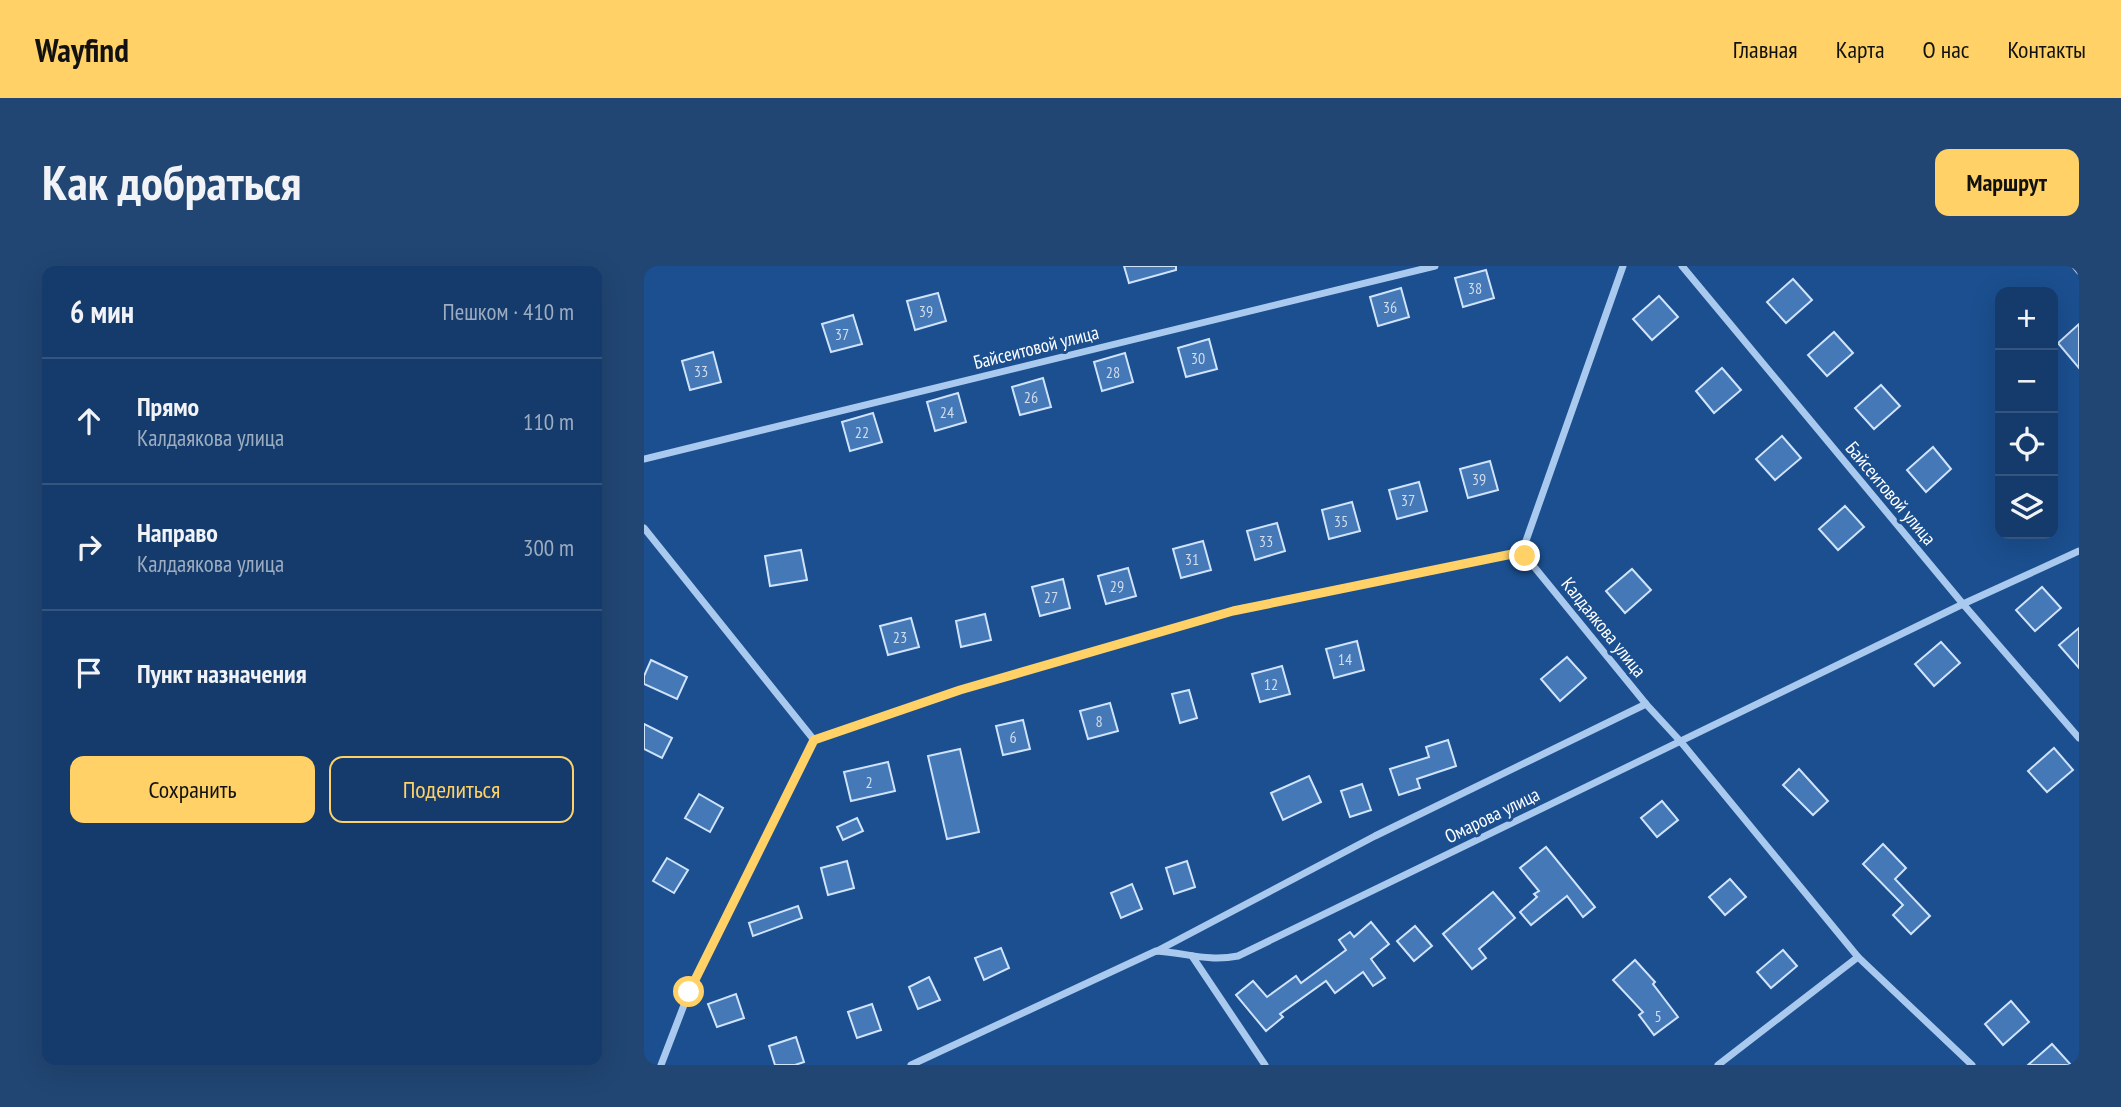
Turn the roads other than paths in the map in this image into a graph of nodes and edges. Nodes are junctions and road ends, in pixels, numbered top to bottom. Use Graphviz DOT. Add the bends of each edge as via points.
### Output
graph roads {
  1 [pos="1435,266"];
  2 [pos="1623,266"];
  3 [pos="1682,266"];
  4 [pos="2075,266"];
  5 [pos="2079,271"];
  6 [pos="644,458"];
  7 [pos="644,528"];
  8 [pos="2079,551"];
  9 [pos="1522,552"];
  10 [pos="1963,604"];
  11 [pos="1646,704"];
  12 [pos="2079,738"];
  13 [pos="814,740"];
  14 [pos="1681,742"];
  15 [pos="1156,951"];
  16 [pos="1192,956"];
  17 [pos="1858,957"];
  18 [pos="660,1065"];
  19 [pos="911,1065"];
  20 [pos="1265,1065"];
  21 [pos="1718,1065"];
  22 [pos="1972,1065"];
  1 -- 6 [label="street, Байсеитовой улица"];
  2 -- 9 [label="street"];
  3 -- 10 [label="street, Байсеитовой улица"];
  4 -- 5 [label="street"];
  7 -- 13 [label="street"];
  8 -- 10 [label="street, Омарова улица"];
  9 -- 11 [label="street, Калдаякова улица"];
  9 -- 13 [label="street" via="1233,611 960,690"];
  10 -- 12 [label="street, Байсеитовой улица"];
  10 -- 14 [label="street, Омарова улица"];
  11 -- 14 [label="street, Калдаякова улица"];
  11 -- 15 [label="street" via="1375,836"];
  13 -- 18 [label="street" via="689,992"];
  14 -- 16 [label="street, Омарова улица" via="1238,956 1217,960"];
  14 -- 17 [label="street, Калдаякова улица"];
  15 -- 16 [label="street, Омарова улица"];
  15 -- 19 [label="street"];
  16 -- 20 [label="street"];
  17 -- 21 [label="street"];
  17 -- 22 [label="street, Калдаякова улица"];
}
